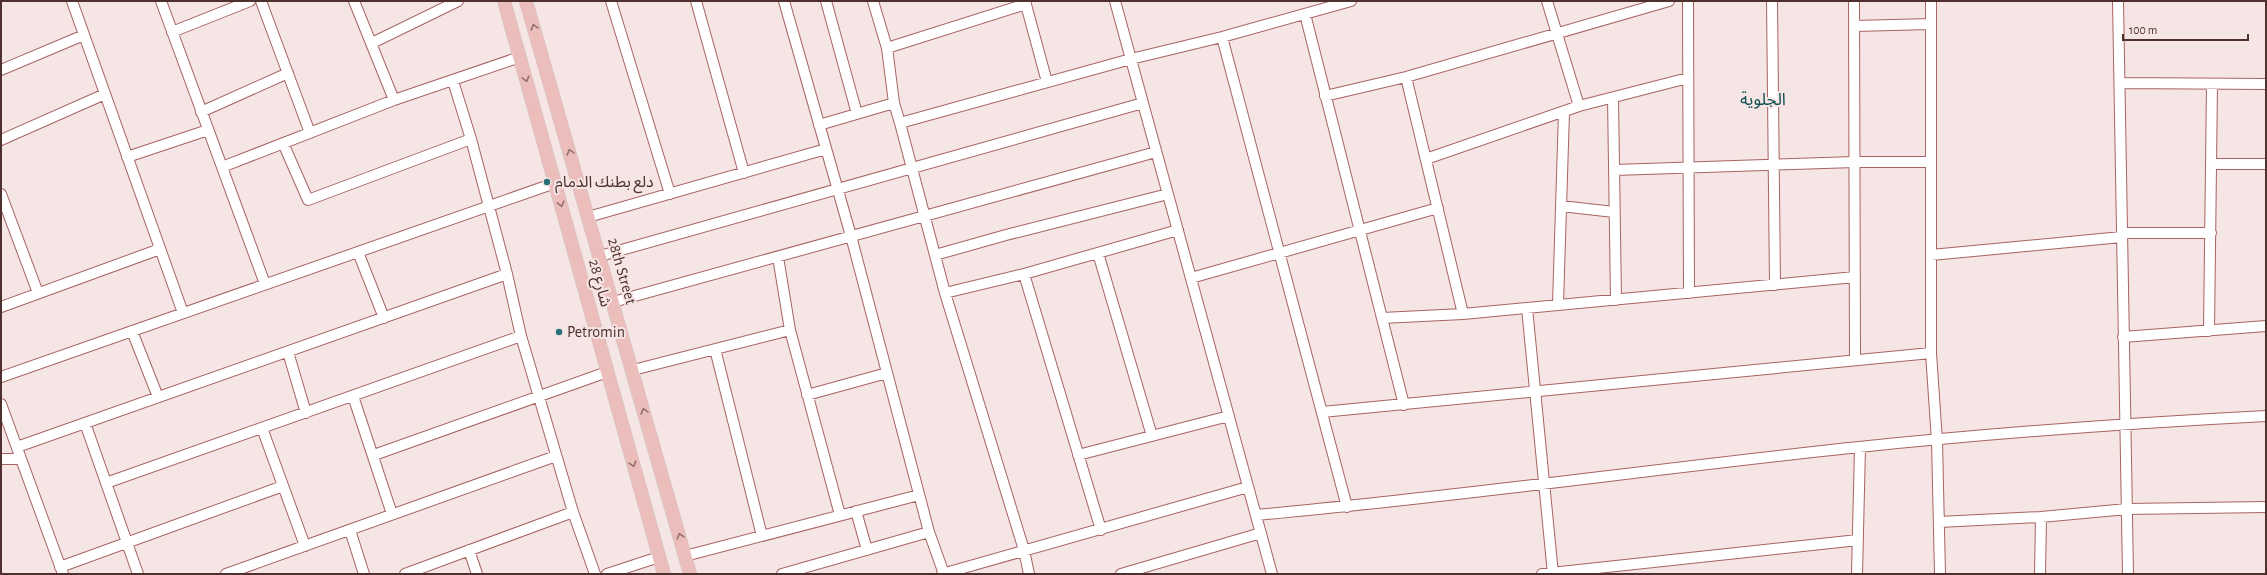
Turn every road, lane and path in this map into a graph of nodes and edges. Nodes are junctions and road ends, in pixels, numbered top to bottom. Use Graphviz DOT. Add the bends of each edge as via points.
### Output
graph roads {
  1 [pos="72,1"];
  2 [pos="161,1"];
  3 [pos="250,1"];
  4 [pos="262,1"];
  5 [pos="354,1"];
  6 [pos="458,1"];
  7 [pos="504,1"];
  8 [pos="527,1"];
  9 [pos="611,1"];
  10 [pos="696,1"];
  11 [pos="784,1"];
  12 [pos="826,1"];
  13 [pos="873,1"];
  14 [pos="1115,1"];
  15 [pos="1351,1"];
  16 [pos="1547,1"];
  17 [pos="1668,1"];
  18 [pos="1688,1"];
  19 [pos="1772,1"];
  20 [pos="1854,1"];
  21 [pos="1931,1"];
  22 [pos="2118,1"];
  23 [pos="1026,2"];
  24 [pos="1305,14"];
  25 [pos="1931,24"];
  26 [pos="1854,26"];
  27 [pos="172,32"];
  28 [pos="1557,33"];
  29 [pos="84,35"];
  30 [pos="1222,38"];
  31 [pos="372,43"];
  32 [pos="887,48"];
  33 [pos="520,57"];
  34 [pos="1131,58"];
  35 [pos="1,70"];
  36 [pos="288,74"];
  37 [pos="1406,77"];
  38 [pos="1688,78"];
  39 [pos="453,81"];
  40 [pos="1047,82"];
  41 [pos="2120,83"];
  42 [pos="2212,84"];
  43 [pos="2266,84"];
  44 [pos="105,94"];
  45 [pos="1325,96"];
  46 [pos="1613,98"];
  47 [pos="394,100"];
  48 [pos="1143,103"];
  49 [pos="894,104"];
  50 [pos="1579,106"];
  51 [pos="201,112"];
  52 [pos="1564,112"];
  53 [pos="857,114"];
  54 [pos="900,123"];
  55 [pos="820,126"];
  56 [pos="208,130"];
  57 [pos="310,133"];
  58 [pos="471,139"];
  59 [pos="1,140"];
  60 [pos="283,143"];
  61 [pos="826,149"];
  62 [pos="1156,152"];
  63 [pos="128,156"];
  64 [pos="1426,159"];
  65 [pos="1854,162"];
  66 [pos="1931,162"];
  67 [pos="2212,164"];
  68 [pos="2266,164"];
  69 [pos="1774,166"];
  70 [pos="222,167"];
  71 [pos="1688,168"];
  72 [pos="911,169"];
  73 [pos="1614,170"];
  74 [pos="744,172"];
  75 [pos="555,183"];
  76 [pos="837,188"];
  77 [pos="1,194"];
  78 [pos="670,194"];
  79 [pos="1168,194"];
  80 [pos="489,206"];
  81 [pos="1561,206"];
  82 [pos="1438,208"];
  83 [pos="1614,212"];
  84 [pos="923,216"];
  85 [pos="588,217"];
  86 [pos="1178,230"];
  87 [pos="1359,230"];
  88 [pos="2211,233"];
  89 [pos="2122,235"];
  90 [pos="851,236"];
  91 [pos="160,249"];
  92 [pos="358,252"];
  93 [pos="1280,252"];
  94 [pos="1098,253"];
  95 [pos="1931,255"];
  96 [pos="600,256"];
  97 [pos="935,256"];
  98 [pos="778,257"];
  99 [pos="507,274"];
  100 [pos="1024,274"];
  101 [pos="1855,277"];
  102 [pos="1191,278"];
  103 [pos="265,284"];
  104 [pos="1775,285"];
  105 [pos="38,293"];
  106 [pos="945,293"];
  107 [pos="1689,293"];
  108 [pos="1616,300"];
  109 [pos="613,302"];
  110 [pos="1558,304"];
  111 [pos="1,307"];
  112 [pos="1527,308"];
  113 [pos="183,313"];
  114 [pos="1463,314"];
  115 [pos="384,318"];
  116 [pos="1382,318"];
  117 [pos="2266,326"];
  118 [pos="790,330"];
  119 [pos="132,331"];
  120 [pos="2210,331"];
  121 [pos="521,336"];
  122 [pos="2123,337"];
  123 [pos="715,349"];
  124 [pos="288,352"];
  125 [pos="1931,353"];
  126 [pos="1855,360"];
  127 [pos="633,370"];
  128 [pos="607,372"];
  129 [pos="887,373"];
  130 [pos="1,377"];
  131 [pos="1536,392"];
  132 [pos="807,395"];
  133 [pos="353,396"];
  134 [pos="539,396"];
  135 [pos="158,397"];
  136 [pos="1,404"];
  137 [pos="1404,405"];
  138 [pos="1322,412"];
  139 [pos="306,413"];
  140 [pos="1229,416"];
  141 [pos="2266,416"];
  142 [pos="85,423"];
  143 [pos="2125,423"];
  144 [pos="262,428"];
  145 [pos="1152,436"];
  146 [pos="1937,441"];
  147 [pos="17,447"];
  148 [pos="1860,447"];
  149 [pos="374,455"];
  150 [pos="1078,455"];
  151 [pos="556,456"];
  152 [pos="1,459"];
  153 [pos="21,459"];
  154 [pos="106,483"];
  155 [pos="1543,484"];
  156 [pos="283,486"];
  157 [pos="1248,487"];
  158 [pos="919,495"];
  159 [pos="1347,507"];
  160 [pos="2266,507"];
  161 [pos="2127,509"];
  162 [pos="856,511"];
  163 [pos="573,512"];
  164 [pos="392,514"];
  165 [pos="840,515"];
  166 [pos="1256,515"];
  167 [pos="2041,517"];
  168 [pos="1939,522"];
  169 [pos="350,530"];
  170 [pos="1101,530"];
  171 [pos="929,532"];
  172 [pos="1261,533"];
  173 [pos="762,536"];
  174 [pos="1858,540"];
  175 [pos="127,543"];
  176 [pos="305,546"];
  177 [pos="469,550"];
  178 [pos="867,550"];
  179 [pos="1024,550"];
  180 [pos="685,556"];
  181 [pos="659,557"];
  182 [pos="62,570"];
  183 [pos="948,573"];
  184 [pos="1553,573"];
  185 [pos="138,574"];
  186 [pos="226,574"];
  187 [pos="364,574"];
  188 [pos="405,574"];
  189 [pos="477,574"];
  190 [pos="596,574"];
  191 [pos="607,574"];
  192 [pos="664,574"];
  193 [pos="690,574"];
  194 [pos="782,574"];
  195 [pos="1029,574"];
  196 [pos="1121,574"];
  197 [pos="1272,574"];
  198 [pos="1542,574"];
  199 [pos="1857,574"];
  200 [pos="1940,574"];
  201 [pos="2040,574"];
  202 [pos="2128,574"];
  1 -- 29 [label="street"];
  2 -- 27 [label="street"];
  3 -- 27 [label="street"];
  4 -- 36 [label="street"];
  5 -- 31 [label="street"];
  6 -- 31 [label="street"];
  7 -- 33 [label="main road, شارع 28"];
  85 -- 8 [label="main road, 28th Street, one-way"];
  9 -- 78 [label="street"];
  10 -- 74 [label="street"];
  11 -- 55 [label="street"];
  12 -- 53 [label="street"];
  13 -- 32 [label="street"];
  14 -- 34 [label="street"];
  15 -- 24 [label="street"];
  16 -- 28 [label="street"];
  17 -- 28 [label="street"];
  18 -- 38 [label="street"];
  19 -- 69 [label="street"];
  20 -- 26 [label="street"];
  21 -- 25 [label="street"];
  22 -- 41 [label="street"];
  23 -- 32 [label="street"];
  23 -- 40 [label="street"];
  24 -- 30 [label="street"];
  24 -- 45 [label="street"];
  25 -- 26 [label="street"];
  25 -- 66 [label="street"];
  26 -- 65 [label="street"];
  27 -- 51 [label="street"];
  28 -- 37 [label="street"];
  28 -- 50 [label="street"];
  29 -- 35 [label="street"];
  29 -- 44 [label="street"];
  30 -- 34 [label="street"];
  30 -- 93 [label="street"];
  31 -- 47 [label="street"];
  32 -- 49 [label="street"];
  33 -- 39 [label="street"];
  33 -- 75 [label="main road, شارع 28, one-way"];
  34 -- 40 [label="street"];
  34 -- 48 [label="street"];
  36 -- 51 [label="street"];
  36 -- 57 [label="street"];
  37 -- 45 [label="street"];
  37 -- 64 [label="street"];
  38 -- 46 [label="street"];
  38 -- 71 [label="street"];
  39 -- 47 [label="street"];
  39 -- 58 [label="street"];
  40 -- 54 [label="street"];
  41 -- 42 [label="street"];
  41 -- 89 [label="street"];
  42 -- 43 [label="street"];
  42 -- 67 [label="street"];
  44 -- 59 [label="street"];
  44 -- 63 [label="street"];
  45 -- 87 [label="street"];
  46 -- 50 [label="street"];
  46 -- 73 [label="street"];
  47 -- 57 [label="street"];
  48 -- 62 [label="street"];
  48 -- 72 [label="street"];
  49 -- 53 [label="street"];
  49 -- 54 [label="street"];
  50 -- 52 [label="street"];
  51 -- 56 [label="street"];
  52 -- 64 [label="street"];
  52 -- 81 [label="street"];
  53 -- 55 [label="street"];
  54 -- 72 [label="street"];
  55 -- 61 [label="street"];
  56 -- 63 [label="street"];
  56 -- 70 [label="street"];
  57 -- 60 [label="street"];
  58 -- 60 [label="street" via="308,200"];
  58 -- 80 [label="street"];
  60 -- 70 [label="street"];
  61 -- 74 [label="street"];
  61 -- 76 [label="street"];
  62 -- 79 [label="street"];
  62 -- 84 [label="street"];
  63 -- 91 [label="street"];
  64 -- 82 [label="street"];
  65 -- 66 [label="street"];
  65 -- 69 [label="street"];
  65 -- 101 [label="street"];
  66 -- 95 [label="street"];
  67 -- 68 [label="street"];
  67 -- 88 [label="street"];
  69 -- 71 [label="street"];
  69 -- 104 [label="street"];
  70 -- 103 [label="street"];
  71 -- 73 [label="street"];
  71 -- 107 [label="street"];
  72 -- 76 [label="street"];
  72 -- 84 [label="street"];
  73 -- 83 [label="street"];
  74 -- 78 [label="street"];
  75 -- 80 [label="street"];
  75 -- 128 [label="main road, شارع 28, one-way"];
  76 -- 90 [label="street"];
  76 -- 96 [label="street"];
  77 -- 105 [label="street"];
  78 -- 85 [label="street"];
  79 -- 86 [label="street"];
  79 -- 97 [label="street" via="1006,235"];
  80 -- 92 [label="street"];
  80 -- 99 [label="street"];
  81 -- 83 [label="street"];
  81 -- 110 [label="street"];
  82 -- 87 [label="street"];
  82 -- 114 [label="street"];
  83 -- 108 [label="street"];
  84 -- 90 [label="street"];
  84 -- 97 [label="street"];
  85 -- 96 [label="main road, 28th Street"];
  86 -- 94 [label="street"];
  86 -- 102 [label="street"];
  87 -- 93 [label="street"];
  87 -- 116 [label="street"];
  88 -- 89 [label="street"];
  88 -- 120 [label="street"];
  89 -- 95 [label="street"];
  89 -- 122 [label="street"];
  90 -- 98 [label="street"];
  90 -- 129 [label="street"];
  91 -- 105 [label="street"];
  91 -- 113 [label="street"];
  92 -- 103 [label="street"];
  92 -- 115 [label="street"];
  93 -- 102 [label="street"];
  93 -- 138 [label="street"];
  94 -- 100 [label="street"];
  94 -- 145 [label="street"];
  95 -- 125 [label="street"];
  96 -- 109 [label="main road, 28th Street"];
  97 -- 106 [label="street"];
  98 -- 109 [label="street"];
  98 -- 118 [label="street"];
  99 -- 115 [label="street"];
  99 -- 121 [label="street"];
  100 -- 106 [label="street"];
  100 -- 150 [label="street"];
  101 -- 104 [label="street"];
  101 -- 126 [label="street"];
  102 -- 140 [label="street"];
  103 -- 113 [label="street"];
  104 -- 107 [label="street"];
  105 -- 111 [label="street"];
  106 -- 179 [label="street"];
  107 -- 108 [label="street"];
  108 -- 110 [label="street"];
  109 -- 127 [label="main road, 28th Street"];
  110 -- 112 [label="street"];
  112 -- 114 [label="street"];
  112 -- 131 [label="street"];
  113 -- 119 [label="street"];
  114 -- 116 [label="street"];
  115 -- 124 [label="street"];
  116 -- 137 [label="street"];
  117 -- 120 [label="street"];
  118 -- 123 [label="street"];
  118 -- 132 [label="street"];
  119 -- 130 [label="street"];
  119 -- 135 [label="street"];
  120 -- 122 [label="street"];
  121 -- 133 [label="street"];
  121 -- 134 [label="street"];
  122 -- 143 [label="street"];
  123 -- 127 [label="street"];
  123 -- 173 [label="street"];
  124 -- 135 [label="street"];
  124 -- 139 [label="street"];
  125 -- 126 [label="street"];
  125 -- 146 [label="street"];
  126 -- 131 [label="street"];
  180 -- 127 [label="main road, 28th Street, one-way"];
  128 -- 134 [label="street"];
  128 -- 181 [label="main road, شارع 28, one-way"];
  129 -- 132 [label="street"];
  129 -- 158 [label="street"];
  131 -- 137 [label="street"];
  131 -- 155 [label="street"];
  132 -- 165 [label="street"];
  133 -- 139 [label="street"];
  133 -- 149 [label="street"];
  134 -- 149 [label="street"];
  134 -- 151 [label="street"];
  135 -- 142 [label="street"];
  136 -- 147 [label="street"];
  137 -- 138 [label="street"];
  138 -- 159 [label="street"];
  139 -- 144 [label="street"];
  140 -- 145 [label="street"];
  140 -- 157 [label="street"];
  141 -- 143 [label="street"];
  142 -- 147 [label="street"];
  142 -- 154 [label="street"];
  143 -- 146 [label="street"];
  143 -- 161 [label="street"];
  144 -- 154 [label="street"];
  144 -- 156 [label="street"];
  145 -- 150 [label="street"];
  146 -- 148 [label="street"];
  146 -- 168 [label="street"];
  147 -- 153 [label="street"];
  148 -- 155 [label="street"];
  148 -- 174 [label="street"];
  149 -- 164 [label="street"];
  150 -- 170 [label="street"];
  151 -- 163 [label="street"];
  151 -- 164 [label="street"];
  152 -- 153 [label="street"];
  153 -- 182 [label="street"];
  154 -- 175 [label="street"];
  155 -- 159 [label="street"];
  155 -- 184 [label="street"];
  156 -- 175 [label="street"];
  156 -- 176 [label="street"];
  157 -- 166 [label="street"];
  157 -- 170 [label="street"];
  158 -- 162 [label="street"];
  158 -- 171 [label="street"];
  159 -- 166 [label="street"];
  160 -- 161 [label="street"];
  161 -- 167 [label="street"];
  161 -- 202 [label="street"];
  162 -- 165 [label="street"];
  162 -- 178 [label="street"];
  163 -- 177 [label="street"];
  163 -- 190 [label="street"];
  164 -- 169 [label="street"];
  165 -- 173 [label="street"];
  166 -- 172 [label="street"];
  167 -- 168 [label="street"];
  167 -- 201 [label="street"];
  168 -- 200 [label="street"];
  169 -- 176 [label="street"];
  169 -- 187 [label="street"];
  170 -- 179 [label="street"];
  171 -- 178 [label="street"];
  171 -- 183 [label="street"];
  172 -- 196 [label="street"];
  172 -- 197 [label="street"];
  173 -- 180 [label="street"];
  174 -- 184 [label="street"];
  174 -- 199 [label="street"];
  175 -- 182 [label="street"];
  175 -- 185 [label="street"];
  176 -- 186 [label="street"];
  177 -- 188 [label="street"];
  177 -- 189 [label="street"];
  178 -- 194 [label="street"];
  179 -- 183 [label="street"];
  179 -- 195 [label="street"];
  180 -- 193 [label="main road, 28th Street"];
  181 -- 191 [label="street"];
  181 -- 192 [label="main road, شارع 28"];
  184 -- 198 [label="street"];
}
